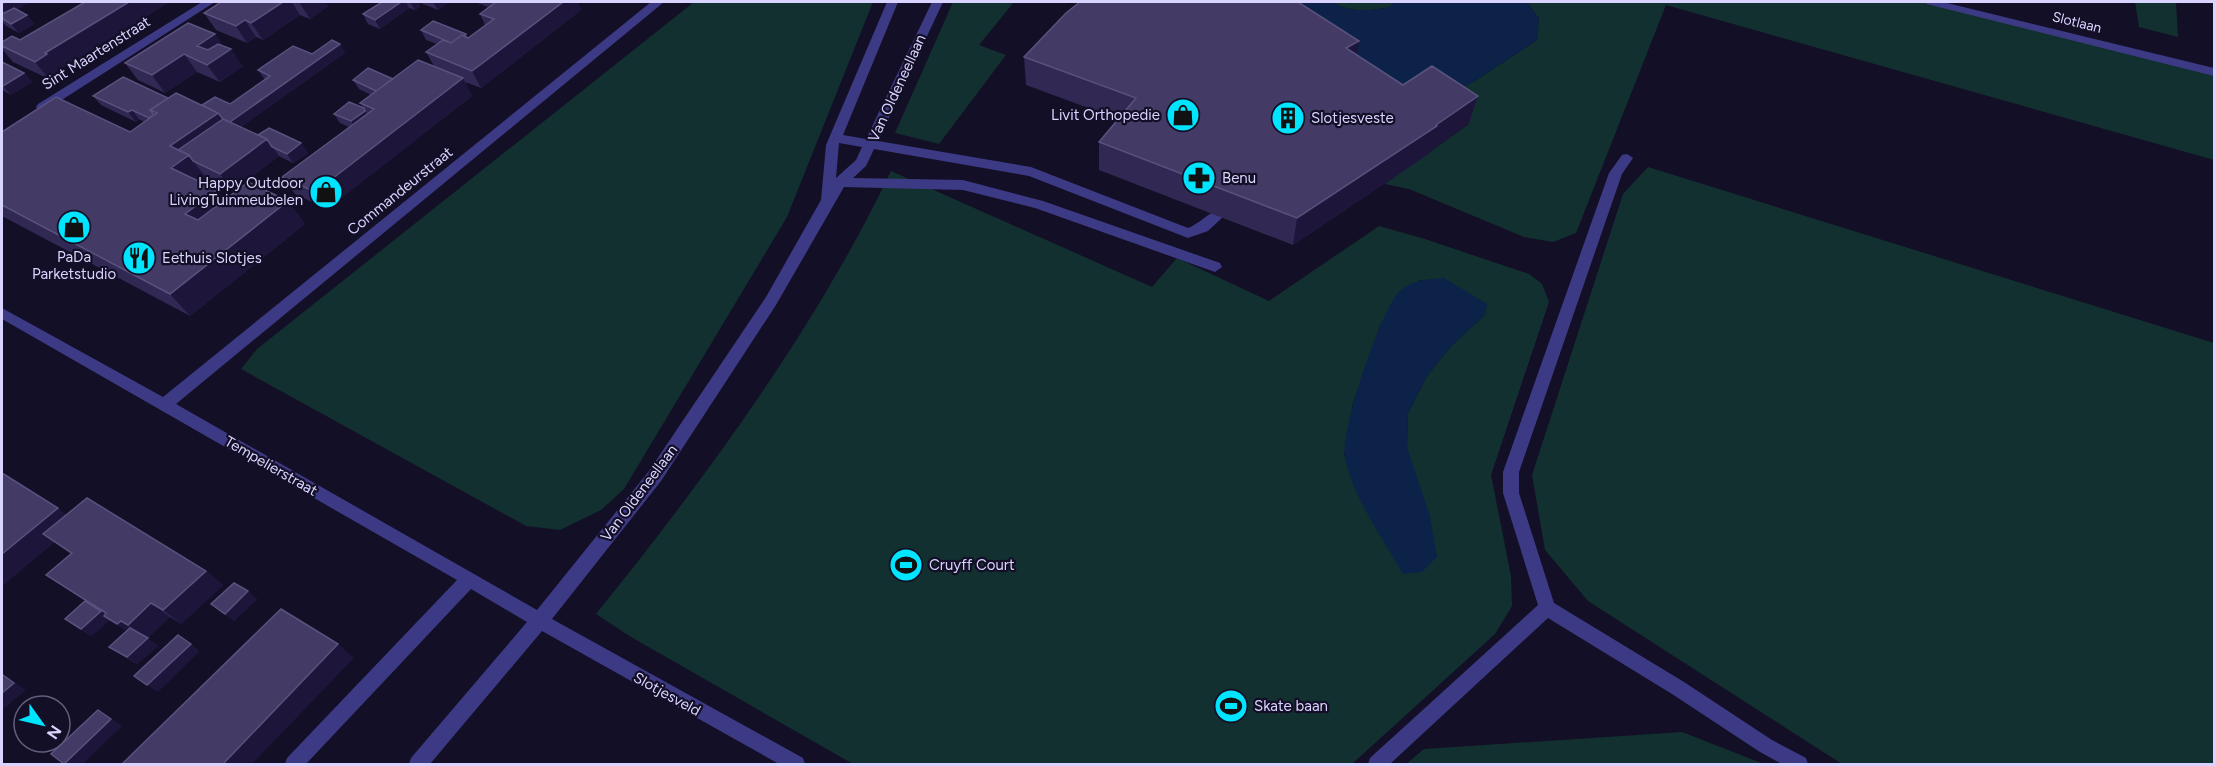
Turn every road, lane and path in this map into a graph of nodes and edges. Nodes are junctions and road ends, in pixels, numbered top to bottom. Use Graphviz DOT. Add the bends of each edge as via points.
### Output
graph roads {
  1 [pos="209,2"];
  2 [pos="658,2"];
  3 [pos="892,2"];
  4 [pos="938,2"];
  5 [pos="1931,2"];
  6 [pos="2214,72"];
  7 [pos="31,114"];
  8 [pos="836,138"];
  9 [pos="871,145"];
  10 [pos="1627,158"];
  11 [pos="840,182"];
  12 [pos="828,200"];
  13 [pos="1217,216"];
  14 [pos="1215,267"];
  15 [pos="2,313"];
  16 [pos="164,405"];
  17 [pos="469,579"];
  18 [pos="1547,608"];
  19 [pos="540,620"];
  20 [pos="294,765"];
  21 [pos="418,765"];
  22 [pos="796,765"];
  23 [pos="1377,765"];
  24 [pos="1799,765"];
  1 -- 7 [label="street, Sint Maartenstraat"];
  2 -- 16 [label="street, Commandeurstraat"];
  3 -- 8 [label="street, Van Oldeneellaan"];
  4 -- 9 [label="street, Van Oldeneellaan"];
  5 -- 6 [label="street, Slotlaan"];
  8 -- 9 [label="street"];
  8 -- 12 [label="street, Van Oldeneellaan" via="832,145"];
  9 -- 11 [label="street, Van Oldeneellaan" via="861,163"];
  9 -- 13 [label="street" via="1031,172 1188,233 1203,228"];
  10 -- 18 [label="street" via="1616,173 1511,472 1511,493"];
  11 -- 12 [label="street, Van Oldeneellaan"];
  11 -- 14 [label="street" via="963,185 1038,204"];
  12 -- 19 [label="street, Van Oldeneellaan" via="771,301 655,476"];
  15 -- 16 [label="street, Tempelierstraat"];
  16 -- 17 [label="street, Tempelierstraat"];
  17 -- 19 [label="street, Tempelierstraat"];
  17 -- 20 [label="street"];
  18 -- 23 [label="street"];
  18 -- 24 [label="street"];
  19 -- 21 [label="street, Van Oldeneellaan"];
  19 -- 22 [label="street, Slotjesveld"];
}
